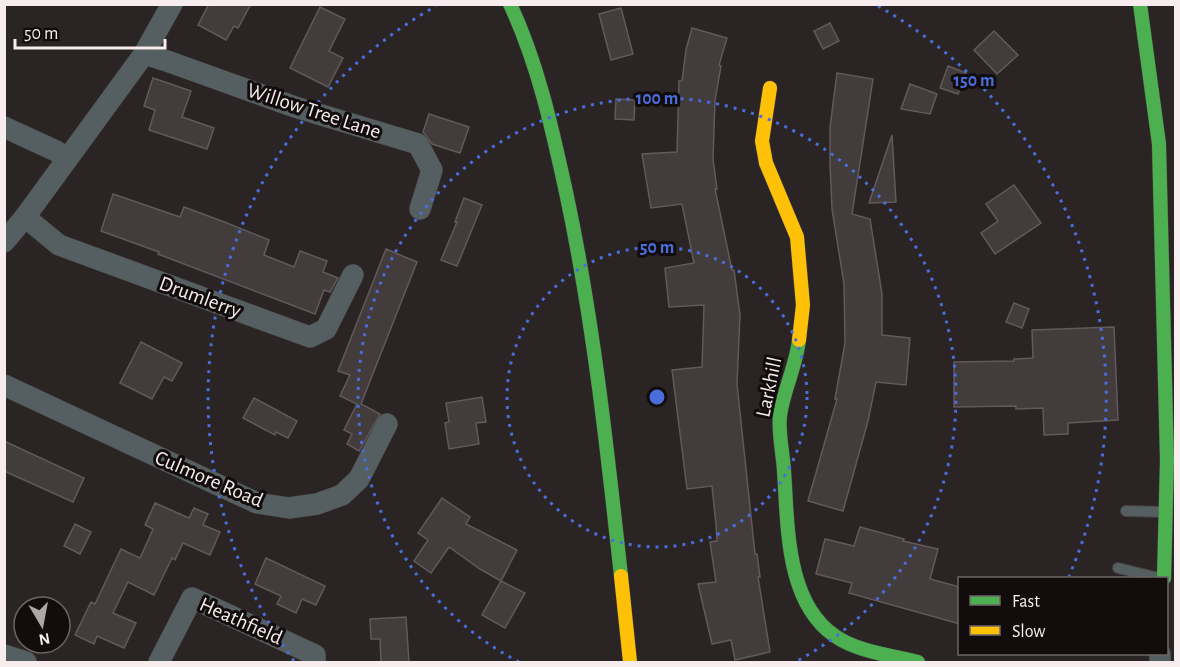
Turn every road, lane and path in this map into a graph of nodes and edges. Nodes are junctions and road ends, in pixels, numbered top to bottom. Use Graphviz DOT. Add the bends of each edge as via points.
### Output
graph roads {
  1 [pos="172,4"];
  2 [pos="510,4"];
  3 [pos="1140,4"];
  4 [pos="144,54"];
  5 [pos="770,88"];
  6 [pos="4,127"];
  7 [pos="67,158"];
  8 [pos="420,208"];
  9 [pos="25,217"];
  10 [pos="1168,218"];
  11 [pos="4,242"];
  12 [pos="353,275"];
  13 [pos="4,385"];
  14 [pos="387,424"];
  15 [pos="1172,461"];
  16 [pos="1126,511"];
  17 [pos="1166,512"];
  18 [pos="1118,568"];
  19 [pos="1154,577"];
  20 [pos="1162,577"];
  21 [pos="4,655"];
  22 [pos="26,663"];
  23 [pos="159,663"];
  24 [pos="315,663"];
  25 [pos="630,663"];
  26 [pos="918,663"];
  1 -- 4 [label="street"];
  2 -- 25 [label="main road" via="544,97 575,229 596,365"];
  3 -- 10 [label="main road"];
  4 -- 7 [label="street"];
  4 -- 8 [label="street, Willow Tree Lane" via="295,107 418,144 432,170"];
  5 -- 26 [label="main road, Larkhill" via="762,141 766,163 797,237 803,305 797,355 780,416 790,558 803,596 818,622 836,637"];
  6 -- 7 [label="street"];
  7 -- 9 [label="street"];
  9 -- 11 [label="street"];
  9 -- 12 [label="street, Drumlerry" via="59,245 310,337 326,329"];
  10 -- 15 [label="main road" via="1166,346"];
  13 -- 14 [label="street, Culmore Road" via="257,503 289,508 342,495 359,478"];
  15 -- 17 [label="main road"];
  16 -- 17 [label="lane"];
  17 -- 20 [label="main road"];
  18 -- 19 [label="lane"];
  21 -- 22 [label="street"];
  23 -- 24 [label="street, Heathfield" via="192,598 306,650 315,655"];
}
